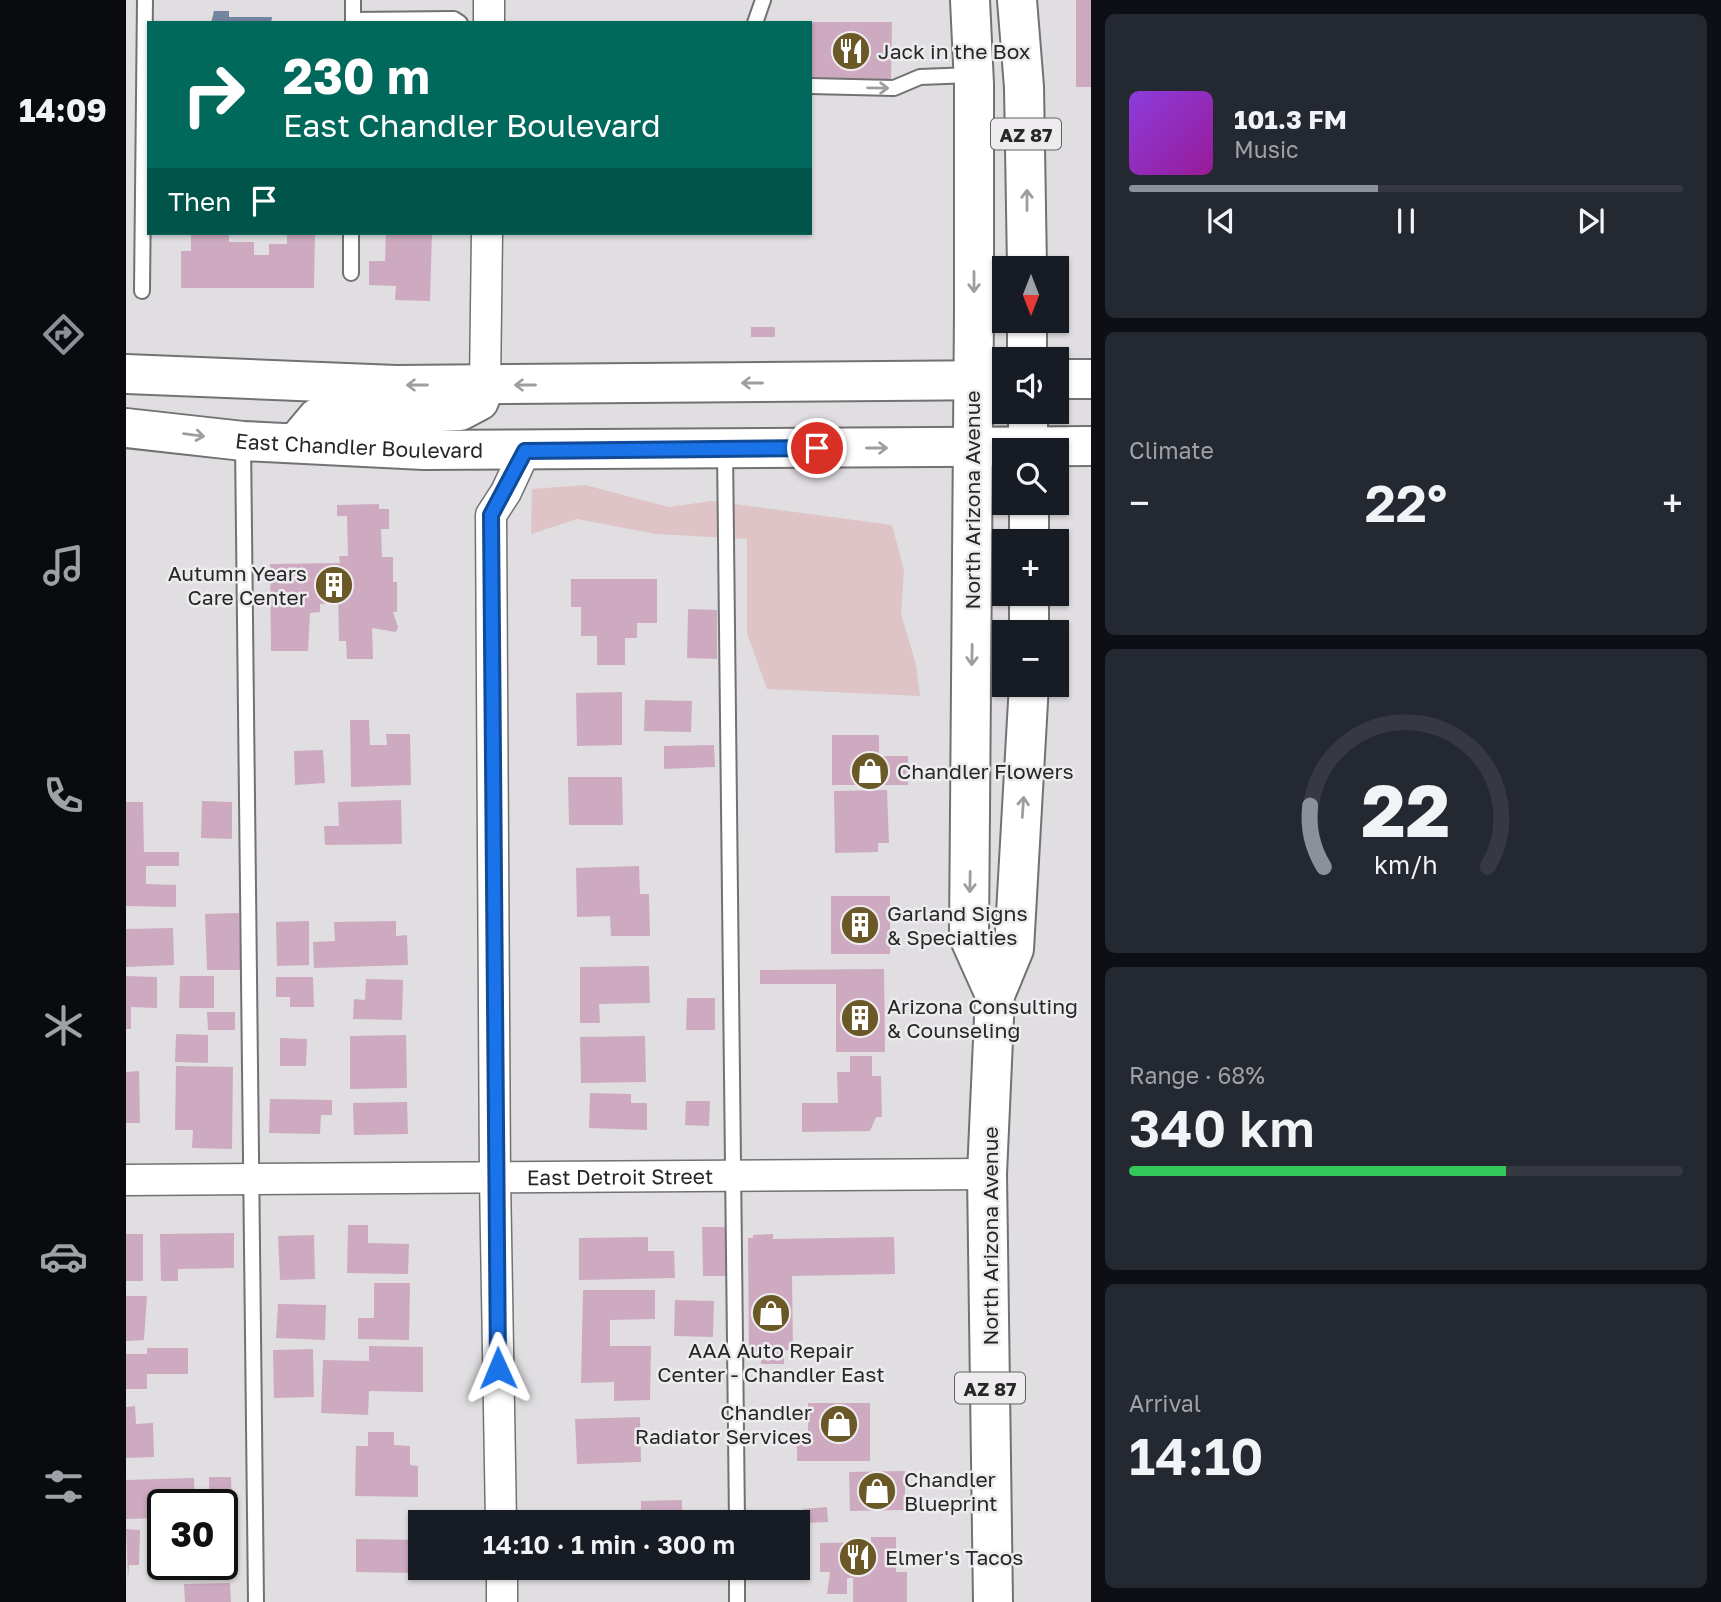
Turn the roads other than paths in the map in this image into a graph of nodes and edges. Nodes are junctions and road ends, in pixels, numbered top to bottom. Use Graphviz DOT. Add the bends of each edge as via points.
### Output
graph roads {
  1 [pos="145,0"];
  2 [pos="353,0"];
  3 [pos="489,0"];
  4 [pos="763,0"];
  5 [pos="970,0"];
  6 [pos="1017,0"];
  7 [pos="353,21"];
  8 [pos="457,21"];
  9 [pos="489,21"];
  10 [pos="756,21"];
  11 [pos="973,75"];
  12 [pos="812,86"];
  13 [pos="146,207"];
  14 [pos="351,235"];
  15 [pos="487,235"];
  16 [pos="1027,256"];
  17 [pos="351,273"];
  18 [pos="142,291"];
  19 [pos="126,374"];
  20 [pos="1069,379"];
  21 [pos="1091,379"];
  22 [pos="988,381"];
  23 [pos="485,385"];
  24 [pos="126,428"];
  25 [pos="1028,436"];
  26 [pos="243,441"];
  27 [pos="296,443"];
  28 [pos="1091,446"];
  29 [pos="973,447"];
  30 [pos="725,449"];
  31 [pos="525,451"];
  32 [pos="1028,697"];
  33 [pos="995,995"];
  34 [pos="987,1174"];
  35 [pos="733,1176"];
  36 [pos="495,1178"];
  37 [pos="126,1180"];
  38 [pos="251,1180"];
  39 [pos="501,1510"];
  40 [pos="737,1510"];
  41 [pos="502,1580"];
  42 [pos="737,1580"];
  43 [pos="256,1602"];
  44 [pos="502,1602"];
  45 [pos="737,1602"];
  46 [pos="993,1602"];
  1 -- 13 [label="lane"];
  2 -- 7 [label="lane"];
  3 -- 9 [label="street"];
  4 -- 10 [label="lane"];
  5 -- 11 [label="main road, North Arizona Avenue / AZ 87"];
  16 -- 6 [label="main road, AZ 87, one-way"];
  7 -- 8 [label="lane"];
  12 -- 11 [label="lane, one-way" via="894,88 920,77"];
  11 -- 22 [label="main road, North Arizona Avenue / AZ 87, one-way" via="974,310"];
  13 -- 18 [label="lane"];
  14 -- 17 [label="lane"];
  15 -- 23 [label="street"];
  23 -- 19 [label="main road, one-way"];
  20 -- 21 [label="main road"];
  22 -- 23 [label="main road, one-way"];
  22 -- 29 [label="main road, North Arizona Avenue / AZ 87"];
  23 -- 27 [label="main road" via="471,408 317,418"];
  24 -- 26 [label="main road, East Chandler Boulevard, one-way"];
  25 -- 28 [label="main road, East Chandler Boulevard"];
  25 -- 29 [label="main road, East Chandler Boulevard"];
  26 -- 27 [label="main road, East Chandler Boulevard"];
  26 -- 38 [label="lane"];
  27 -- 31 [label="main road, East Chandler Boulevard"];
  30 -- 29 [label="main road, East Chandler Boulevard, one-way"];
  29 -- 33 [label="main road, North Arizona Avenue / AZ 87, one-way" via="969,937"];
  30 -- 31 [label="main road, East Chandler Boulevard"];
  30 -- 35 [label="lane"];
  31 -- 36 [label="street" via="491,515"];
  33 -- 32 [label="main road, North Arizona Avenue / AZ 87, one-way" via="1014,949"];
  33 -- 34 [label="main road, North Arizona Avenue / AZ 87"];
  34 -- 35 [label="street, East Detroit Street"];
  34 -- 46 [label="main road, North Arizona Avenue / AZ 87"];
  35 -- 36 [label="street, East Detroit Street"];
  35 -- 40 [label="lane"];
  36 -- 38 [label="street, East Detroit Street"];
  36 -- 39 [label="street"];
  37 -- 38 [label="street, East Detroit Street"];
  38 -- 43 [label="lane"];
  41 -- 44 [label="street"];
  42 -- 45 [label="lane"];
}
